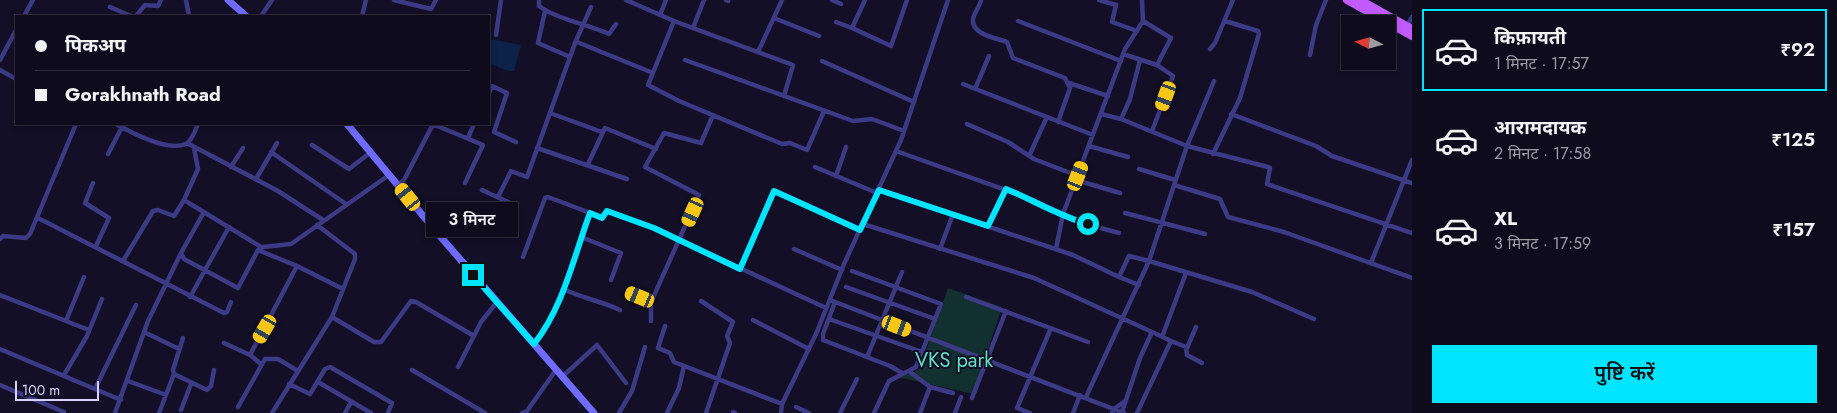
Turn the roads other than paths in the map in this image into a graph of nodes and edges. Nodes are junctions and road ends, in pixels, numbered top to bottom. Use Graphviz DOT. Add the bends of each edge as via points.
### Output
graph roads {
  1 [pos="33,0"];
  2 [pos="161,0"];
  3 [pos="186,0"];
  4 [pos="228,0"];
  5 [pos="272,0"];
  6 [pos="366,0"];
  7 [pos="394,0"];
  8 [pos="436,0"];
  9 [pos="501,0"];
  10 [pos="539,0"];
  11 [pos="626,0"];
  12 [pos="666,0"];
  13 [pos="704,0"];
  14 [pos="782,0"];
  15 [pos="832,0"];
  16 [pos="866,0"];
  17 [pos="908,0"];
  18 [pos="948,0"];
  19 [pos="981,0"];
  20 [pos="1099,0"];
  21 [pos="1142,0"];
  22 [pos="1233,0"];
  23 [pos="1326,0"];
  24 [pos="1346,0"];
  25 [pos="1360,0"];
  26 [pos="841,4"];
  27 [pos="110,6"];
  28 [pos="591,7"];
  29 [pos="431,10"];
  30 [pos="545,11"];
  31 [pos="25,15"];
  32 [pos="129,15"];
  33 [pos="137,15"];
  34 [pos="189,15"];
  35 [pos="245,15"];
  36 [pos="262,15"];
  37 [pos="362,15"];
  38 [pos="429,15"];
  39 [pos="660,15"];
  40 [pos="1412,17"];
  41 [pos="774,18"];
  42 [pos="674,21"];
  43 [pos="1018,21"];
  44 [pos="1143,21"];
  45 [pos="1225,21"];
  46 [pos="836,22"];
  47 [pos="583,23"];
  48 [pos="616,24"];
  49 [pos="693,28"];
  50 [pos="852,28"];
  51 [pos="1409,28"];
  52 [pos="1137,31"];
  53 [pos="15,32"];
  54 [pos="496,35"];
  55 [pos="819,36"];
  56 [pos="1412,36"];
  57 [pos="574,43"];
  58 [pos="1210,49"];
  59 [pos="758,52"];
  60 [pos="1123,54"];
  61 [pos="1310,55"];
  62 [pos="989,56"];
  63 [pos="570,57"];
  64 [pos="0,60"];
  65 [pos="685,60"];
  66 [pos="1140,60"];
  67 [pos="822,61"];
  68 [pos="1121,61"];
  69 [pos="1157,66"];
  70 [pos="0,70"];
  71 [pos="653,73"];
  72 [pos="15,78"];
  73 [pos="1214,81"];
  74 [pos="1070,83"];
  75 [pos="963,84"];
  76 [pos="490,85"];
  77 [pos="976,89"];
  78 [pos="784,96"];
  79 [pos="1108,96"];
  80 [pos="914,102"];
  81 [pos="824,111"];
  82 [pos="550,113"];
  83 [pos="1101,114"];
  84 [pos="1231,114"];
  85 [pos="713,115"];
  86 [pos="1047,117"];
  87 [pos="1121,119"];
  88 [pos="1058,122"];
  89 [pos="967,124"];
  90 [pos="76,125"];
  91 [pos="118,125"];
  92 [pos="198,125"];
  93 [pos="348,125"];
  94 [pos="434,125"];
  95 [pos="437,125"];
  96 [pos="474,125"];
  97 [pos="122,127"];
  98 [pos="904,130"];
  99 [pos="1152,131"];
  100 [pos="602,132"];
  101 [pos="1093,135"];
  102 [pos="468,138"];
  103 [pos="516,142"];
  104 [pos="186,143"];
  105 [pos="277,143"];
  106 [pos="312,145"];
  107 [pos="1089,146"];
  108 [pos="1187,146"];
  109 [pos="846,147"];
  110 [pos="194,148"];
  111 [pos="243,148"];
  112 [pos="537,148"];
  113 [pos="656,149"];
  114 [pos="896,151"];
  115 [pos="272,152"];
  116 [pos="371,152"];
  117 [pos="108,154"];
  118 [pos="1213,154"];
  119 [pos="1029,156"];
  120 [pos="1128,158"];
  121 [pos="1412,160"];
  122 [pos="588,164"];
  123 [pos="231,167"];
  124 [pos="815,167"];
  125 [pos="1139,169"];
  126 [pos="390,175"];
  127 [pos="836,176"];
  128 [pos="1077,178"];
  129 [pos="627,179"];
  130 [pos="256,180"];
  131 [pos="1403,180"];
  132 [pos="465,182"];
  133 [pos="1174,182"];
  134 [pos="94,183"];
  135 [pos="1412,183"];
  136 [pos="398,185"];
  137 [pos="1006,189"];
  138 [pos="482,190"];
  139 [pos="878,191"];
  140 [pos="1120,193"];
  141 [pos="498,197"];
  142 [pos="184,200"];
  143 [pos="346,204"];
  144 [pos="204,212"];
  145 [pos="590,213"];
  146 [pos="1126,213"];
  147 [pos="953,214"];
  148 [pos="1063,214"];
  149 [pos="38,218"];
  150 [pos="323,220"];
  151 [pos="1162,222"];
  152 [pos="864,224"];
  153 [pos="1388,224"];
  154 [pos="317,225"];
  155 [pos="988,226"];
  156 [pos="229,227"];
  157 [pos="860,230"];
  158 [pos="1119,233"];
  159 [pos="1412,233"];
  160 [pos="1205,234"];
  161 [pos="497,235"];
  162 [pos="581,237"];
  163 [pos="0,239"];
  164 [pos="680,241"];
  165 [pos="96,246"];
  166 [pos="260,249"];
  167 [pos="794,249"];
  168 [pos="940,249"];
  169 [pos="1056,249"];
  170 [pos="181,253"];
  171 [pos="523,257"];
  172 [pos="123,261"];
  173 [pos="1149,261"];
  174 [pos="1371,263"];
  175 [pos="297,266"];
  176 [pos="740,269"];
  177 [pos="205,270"];
  178 [pos="842,270"];
  179 [pos="852,271"];
  180 [pos="902,272"];
  181 [pos="1186,273"];
  182 [pos="1119,276"];
  183 [pos="84,277"];
  184 [pos="1412,278"];
  185 [pos="611,280"];
  186 [pos="166,284"];
  187 [pos="1139,285"];
  188 [pos="896,286"];
  189 [pos="846,287"];
  190 [pos="343,289"];
  191 [pos="563,289"];
  192 [pos="631,293"];
  193 [pos="0,295"];
  194 [pos="190,297"];
  195 [pos="966,297"];
  196 [pos="102,299"];
  197 [pos="830,300"];
  198 [pos="651,301"];
  199 [pos="701,301"];
  200 [pos="231,302"];
  201 [pos="497,302"];
  202 [pos="836,302"];
  203 [pos="890,302"];
  204 [pos="136,304"];
  205 [pos="826,308"];
  206 [pos="620,310"];
  207 [pos="1006,312"];
  208 [pos="332,317"];
  209 [pos="829,319"];
  210 [pos="935,319"];
  211 [pos="1123,319"];
  212 [pos="1314,319"];
  213 [pos="753,320"];
  214 [pos="882,320"];
  215 [pos="66,321"];
  216 [pos="651,321"];
  217 [pos="665,326"];
  218 [pos="1196,327"];
  219 [pos="1051,328"];
  220 [pos="89,330"];
  221 [pos="144,332"];
  222 [pos="1152,332"];
  223 [pos="474,336"];
  224 [pos="875,336"];
  225 [pos="1162,336"];
  226 [pos="928,337"];
  227 [pos="183,338"];
  228 [pos="1171,341"];
  229 [pos="1088,342"];
  230 [pos="224,343"];
  231 [pos="534,344"];
  232 [pos="645,347"];
  233 [pos="809,348"];
  234 [pos="1187,348"];
  235 [pos="0,349"];
  236 [pos="179,349"];
  237 [pos="922,352"];
  238 [pos="250,355"];
  239 [pos="867,357"];
  240 [pos="987,360"];
  241 [pos="1202,363"];
  242 [pos="261,364"];
  243 [pos="684,366"];
  244 [pos="458,367"];
  245 [pos="214,370"];
  246 [pos="412,370"];
  247 [pos="556,370"];
  248 [pos="298,371"];
  249 [pos="910,372"];
  250 [pos="902,373"];
  251 [pos="174,374"];
  252 [pos="64,375"];
  253 [pos="1030,376"];
  254 [pos="562,377"];
  255 [pos="718,379"];
  256 [pos="857,379"];
  257 [pos="128,381"];
  258 [pos="318,382"];
  259 [pos="626,383"];
  260 [pos="192,384"];
  261 [pos="290,384"];
  262 [pos="0,385"];
  263 [pos="95,388"];
  264 [pos="930,388"];
  265 [pos="953,393"];
  266 [pos="166,395"];
  267 [pos="1080,395"];
  268 [pos="961,397"];
  269 [pos="972,398"];
  270 [pos="1086,398"];
  271 [pos="121,400"];
  272 [pos="1125,401"];
  273 [pos="351,402"];
  274 [pos="782,404"];
  275 [pos="238,407"];
  276 [pos="796,407"];
  277 [pos="181,410"];
  278 [pos="1113,411"];
  279 [pos="64,412"];
  280 [pos="1018,412"];
  281 [pos="1124,412"];
  282 [pos="115,413"];
  283 [pos="160,413"];
  284 [pos="272,413"];
  285 [pos="345,413"];
  286 [pos="371,413"];
  287 [pos="388,413"];
  288 [pos="485,413"];
  289 [pos="522,413"];
  290 [pos="594,413"];
  291 [pos="619,413"];
  292 [pos="668,413"];
  293 [pos="706,413"];
  294 [pos="781,413"];
  295 [pos="809,413"];
  296 [pos="840,413"];
  297 [pos="874,413"];
  298 [pos="920,413"];
  299 [pos="955,413"];
  300 [pos="1030,413"];
  301 [pos="1073,413"];
  302 [pos="1137,413"];
  1 -- 31 [label="street"];
  2 -- 33 [label="street" via="158,6 145,5"];
  3 -- 34 [label="street"];
  4 -- 35 [label="main road"];
  5 -- 36 [label="street"];
  6 -- 37 [label="street"];
  7 -- 29 [label="street"];
  8 -- 29 [label="street"];
  9 -- 54 [label="street"];
  10 -- 30 [label="street" via="538,5"];
  11 -- 39 [label="street"];
  12 -- 39 [label="street"];
  13 -- 49 [label="street"];
  14 -- 41 [label="street"];
  15 -- 26 [label="street"];
  16 -- 50 [label="street"];
  17 -- 50 [label="street" via="891,46"];
  18 -- 80 [label="street"];
  19 -- 74 [label="street" via="973,19 979,32 1007,42 1013,58 1065,78"];
  20 -- 52 [label="street" via="1116,5 1112,22"];
  21 -- 44 [label="street"];
  22 -- 45 [label="street"];
  23 -- 61 [label="street" via="1316,25"];
  24 -- 56 [label="main road"];
  25 -- 51 [label="main road"];
  27 -- 32 [label="street"];
  28 -- 47 [label="street"];
  29 -- 38 [label="street"];
  30 -- 47 [label="street"];
  30 -- 63 [label="street" via="539,43"];
  39 -- 42 [label="street"];
  40 -- 51 [label="street"];
  41 -- 55 [label="street"];
  41 -- 59 [label="street"];
  42 -- 49 [label="street"];
  42 -- 71 [label="street"];
  43 -- 68 [label="street"];
  44 -- 52 [label="street"];
  44 -- 69 [label="street" via="1171,38"];
  45 -- 58 [label="street"];
  45 -- 84 [label="street" via="1259,34 1240,98"];
  46 -- 50 [label="street"];
  47 -- 48 [label="street" via="610,34"];
  47 -- 57 [label="street"];
  49 -- 59 [label="street"];
  52 -- 60 [label="street"];
  53 -- 64 [label="street"];
  57 -- 63 [label="street"];
  57 -- 71 [label="street"];
  59 -- 78 [label="street" via="793,65"];
  60 -- 66 [label="street"];
  60 -- 68 [label="street"];
  62 -- 77 [label="street"];
  63 -- 82 [label="street"];
  65 -- 78 [label="street"];
  66 -- 69 [label="street"];
  66 -- 87 [label="street"];
  67 -- 80 [label="street"];
  68 -- 79 [label="street"];
  69 -- 99 [label="street" via="1174,76"];
  70 -- 72 [label="street"];
  71 -- 85 [label="street" via="649,87"];
  73 -- 108 [label="street"];
  74 -- 79 [label="street"];
  74 -- 88 [label="street"];
  75 -- 77 [label="street"];
  76 -- 103 [label="street" via="507,93 494,132"];
  77 -- 86 [label="street"];
  78 -- 81 [label="street"];
  79 -- 83 [label="street"];
  80 -- 98 [label="street"];
  81 -- 85 [label="street" via="807,150 790,143 782,144"];
  81 -- 98 [label="street" via="853,121 872,119"];
  82 -- 100 [label="street"];
  82 -- 112 [label="street"];
  83 -- 87 [label="street"];
  83 -- 101 [label="street"];
  84 -- 118 [label="street"];
  84 -- 131 [label="street" via="1316,146 1332,156"];
  85 -- 113 [label="street" via="701,144 665,133"];
  86 -- 88 [label="street"];
  86 -- 119 [label="street"];
  87 -- 99 [label="street"];
  88 -- 101 [label="street"];
  89 -- 119 [label="street" via="1008,142"];
  90 -- 149 [label="street"];
  91 -- 97 [label="street"];
  92 -- 104 [label="street" via="191,140"];
  93 -- 116 [label="main road"];
  94 -- 136 [label="street" via="404,180"];
  95 -- 102 [label="street"];
  96 -- 102 [label="street"];
  97 -- 104 [label="street" via="153,141 177,145"];
  97 -- 117 [label="street"];
  98 -- 114 [label="street"];
  99 -- 108 [label="street"];
  100 -- 113 [label="street" via="610,128"];
  100 -- 122 [label="street"];
  101 -- 107 [label="street"];
  102 -- 132 [label="street" via="483,145"];
  104 -- 110 [label="street"];
  105 -- 115 [label="street"];
  106 -- 116 [label="street" via="349,169"];
  107 -- 120 [label="street"];
  107 -- 128 [label="street"];
  108 -- 118 [label="street"];
  108 -- 133 [label="street"];
  109 -- 127 [label="street"];
  110 -- 123 [label="street"];
  110 -- 142 [label="street" via="198,169"];
  111 -- 123 [label="street"];
  112 -- 122 [label="street"];
  112 -- 141 [label="street" via="527,176 511,172"];
  113 -- 164 [label="street" via="645,168 699,195"];
  114 -- 137 [label="street"];
  114 -- 139 [label="street"];
  115 -- 130 [label="street"];
  115 -- 143 [label="street"];
  116 -- 126 [label="main road"];
  118 -- 153 [label="street" via="1268,167 1267,184"];
  119 -- 128 [label="street"];
  121 -- 131 [label="street"];
  122 -- 129 [label="street"];
  123 -- 130 [label="street"];
  124 -- 127 [label="street"];
  125 -- 133 [label="street"];
  126 -- 136 [label="main road"];
  126 -- 143 [label="street"];
  127 -- 139 [label="street"];
  128 -- 140 [label="street"];
  128 -- 148 [label="street"];
  130 -- 150 [label="street"];
  131 -- 135 [label="street"];
  131 -- 153 [label="street"];
  133 -- 151 [label="street"];
  133 -- 174 [label="street" via="1220,199 1228,217 1284,232"];
  134 -- 165 [label="street" via="85,204 109,218"];
  136 -- 201 [label="main road"];
  137 -- 148 [label="street"];
  137 -- 155 [label="street"];
  138 -- 141 [label="street"];
  139 -- 147 [label="street"];
  139 -- 152 [label="street"];
  141 -- 161 [label="street" via="510,204"];
  142 -- 144 [label="street"];
  142 -- 172 [label="street" via="174,216 153,211"];
  143 -- 150 [label="street"];
  144 -- 156 [label="street"];
  144 -- 170 [label="street"];
  145 -- 162 [label="street"];
  145 -- 164 [label="street" via="602,218 607,211"];
  145 -- 171 [label="street" via="546,197"];
  146 -- 151 [label="street"];
  147 -- 155 [label="street"];
  147 -- 168 [label="street"];
  148 -- 158 [label="street" via="1072,220"];
  148 -- 169 [label="street"];
  149 -- 163 [label="street" via="26,238 3,236"];
  149 -- 165 [label="street"];
  150 -- 154 [label="street"];
  151 -- 160 [label="street"];
  151 -- 173 [label="street"];
  152 -- 157 [label="street"];
  152 -- 168 [label="street"];
  153 -- 159 [label="street"];
  153 -- 174 [label="street"];
  154 -- 166 [label="street" via="291,244"];
  154 -- 190 [label="street" via="356,256"];
  155 -- 169 [label="street"];
  156 -- 166 [label="street"];
  156 -- 177 [label="street"];
  157 -- 176 [label="street" via="774,191"];
  157 -- 178 [label="street"];
  162 -- 185 [label="street" via="621,253"];
  162 -- 191 [label="street"];
  164 -- 176 [label="street"];
  164 -- 198 [label="street"];
  165 -- 172 [label="street"];
  166 -- 175 [label="street"];
  166 -- 177 [label="street" via="238,288"];
  167 -- 178 [label="street"];
  168 -- 211 [label="street" via="1034,278"];
  169 -- 182 [label="street"];
  170 -- 177 [label="street" via="183,258"];
  170 -- 186 [label="street"];
  172 -- 186 [label="street"];
  173 -- 181 [label="street"];
  173 -- 182 [label="street" via="1131,256"];
  173 -- 187 [label="street"];
  174 -- 184 [label="street"];
  175 -- 190 [label="street"];
  175 -- 238 [label="street"];
  176 -- 205 [label="street"];
  177 -- 194 [label="street"];
  178 -- 197 [label="street"];
  179 -- 188 [label="street"];
  180 -- 188 [label="street"];
  181 -- 212 [label="street" via="1252,292"];
  181 -- 225 [label="street"];
  182 -- 187 [label="street"];
  183 -- 215 [label="street"];
  186 -- 194 [label="street"];
  186 -- 221 [label="street"];
  187 -- 211 [label="street"];
  188 -- 203 [label="street"];
  188 -- 210 [label="street" via="940,303"];
  189 -- 203 [label="street"];
  190 -- 208 [label="street"];
  191 -- 206 [label="street"];
  191 -- 231 [label="street" via="542,335"];
  192 -- 198 [label="street"];
  193 -- 215 [label="street"];
  194 -- 200 [label="street" via="224,313"];
  195 -- 207 [label="street"];
  196 -- 220 [label="street"];
  197 -- 202 [label="street"];
  197 -- 205 [label="street"];
  198 -- 216 [label="street"];
  199 -- 255 [label="street" via="733,322"];
  201 -- 223 [label="street"];
  201 -- 231 [label="main road"];
  202 -- 209 [label="street"];
  202 -- 214 [label="street"];
  203 -- 210 [label="street"];
  203 -- 214 [label="street"];
  204 -- 263 [label="street"];
  205 -- 233 [label="street"];
  207 -- 219 [label="street"];
  207 -- 240 [label="street"];
  208 -- 223 [label="street" via="374,342 381,342 411,301"];
  208 -- 248 [label="street"];
  209 -- 224 [label="street"];
  209 -- 239 [label="street" via="823,340"];
  210 -- 226 [label="street"];
  211 -- 222 [label="street"];
  211 -- 270 [label="street"];
  213 -- 233 [label="street"];
  214 -- 224 [label="street"];
  214 -- 226 [label="street"];
  215 -- 220 [label="street"];
  217 -- 243 [label="street" via="658,349 670,353 672,361"];
  218 -- 234 [label="street"];
  219 -- 229 [label="street"];
  219 -- 253 [label="street"];
  220 -- 252 [label="street"];
  221 -- 236 [label="street"];
  221 -- 257 [label="street"];
  222 -- 225 [label="street"];
  222 -- 272 [label="street"];
  223 -- 244 [label="street"];
  224 -- 237 [label="street"];
  224 -- 239 [label="street"];
  225 -- 228 [label="street"];
  226 -- 237 [label="street"];
  226 -- 240 [label="street"];
  227 -- 236 [label="street"];
  228 -- 234 [label="street"];
  228 -- 302 [label="street"];
  230 -- 238 [label="street"];
  231 -- 247 [label="main road"];
  232 -- 291 [label="street" via="632,391"];
  233 -- 274 [label="street"];
  234 -- 241 [label="street" via="1187,355"];
  235 -- 252 [label="street"];
  236 -- 251 [label="street"];
  237 -- 249 [label="street" via="916,367"];
  238 -- 242 [label="street"];
  239 -- 250 [label="street"];
  240 -- 253 [label="street"];
  240 -- 269 [label="street"];
  242 -- 248 [label="street" via="265,359 278,359"];
  242 -- 275 [label="street"];
  243 -- 255 [label="street"];
  243 -- 292 [label="street"];
  245 -- 260 [label="street" via="209,389"];
  246 -- 288 [label="street"];
  247 -- 254 [label="main road"];
  247 -- 289 [label="street" via="527,411"];
  248 -- 261 [label="street"];
  249 -- 250 [label="street"];
  249 -- 264 [label="street"];
  250 -- 297 [label="street" via="889,381"];
  251 -- 260 [label="street"];
  251 -- 266 [label="street"];
  252 -- 263 [label="street"];
  253 -- 267 [label="street"];
  253 -- 280 [label="street"];
  254 -- 259 [label="street" via="597,346"];
  254 -- 290 [label="main road"];
  255 -- 274 [label="street"];
  255 -- 293 [label="street"];
  256 -- 296 [label="street"];
  257 -- 266 [label="street"];
  257 -- 271 [label="street"];
  258 -- 261 [label="street" via="309,395"];
  258 -- 273 [label="street"];
  258 -- 287 [label="street" via="325,368 330,367 392,403"];
  260 -- 277 [label="street"];
  261 -- 284 [label="street"];
  262 -- 279 [label="street"];
  263 -- 271 [label="street"];
  264 -- 265 [label="street"];
  264 -- 298 [label="street"];
  266 -- 283 [label="street"];
  267 -- 270 [label="street"];
  267 -- 301 [label="street"];
  268 -- 299 [label="street"];
  270 -- 278 [label="street"];
  271 -- 282 [label="street"];
  272 -- 278 [label="street"];
  272 -- 281 [label="street"];
  273 -- 285 [label="street"];
  273 -- 286 [label="street"];
  274 -- 294 [label="street"];
  276 -- 295 [label="street"];
  278 -- 281 [label="street"];
  280 -- 300 [label="street"];
}
